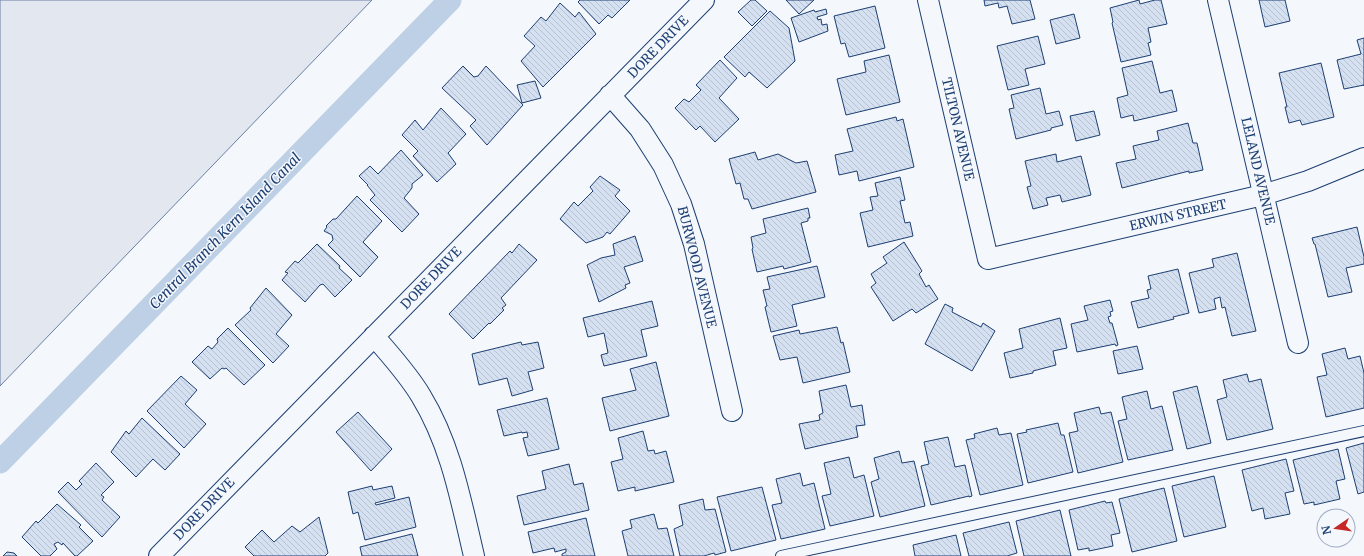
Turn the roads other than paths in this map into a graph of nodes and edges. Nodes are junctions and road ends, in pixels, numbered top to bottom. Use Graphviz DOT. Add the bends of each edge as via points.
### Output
graph roads {
  1 [pos="704,0"];
  2 [pos="928,0"];
  3 [pos="1218,0"];
  4 [pos="610,95"];
  5 [pos="1364,158"];
  6 [pos="1263,195"];
  7 [pos="988,259"];
  8 [pos="374,336"];
  9 [pos="1298,343"];
  10 [pos="732,411"];
  11 [pos="1364,431"];
  12 [pos="159,556"];
  13 [pos="474,556"];
  14 [pos="781,556"];
  1 -- 4 [label="street, DORE DRIVE"];
  2 -- 7 [label="street, TILTON AVENUE"];
  3 -- 6 [label="street, LELAND AVENUE"];
  4 -- 8 [label="street, DORE DRIVE"];
  4 -- 10 [label="street, BURWOOD AVENUE" via="640,129 663,165 681,204 694,244"];
  5 -- 6 [label="street, ERWIN STREET" via="1308,181"];
  6 -- 7 [label="street, ERWIN STREET"];
  6 -- 9 [label="street, LELAND AVENUE"];
  8 -- 12 [label="street, DORE DRIVE"];
  8 -- 13 [label="street" via="400,366 421,397 441,435 454,470"];
  11 -- 14 [label="lane"];
}
